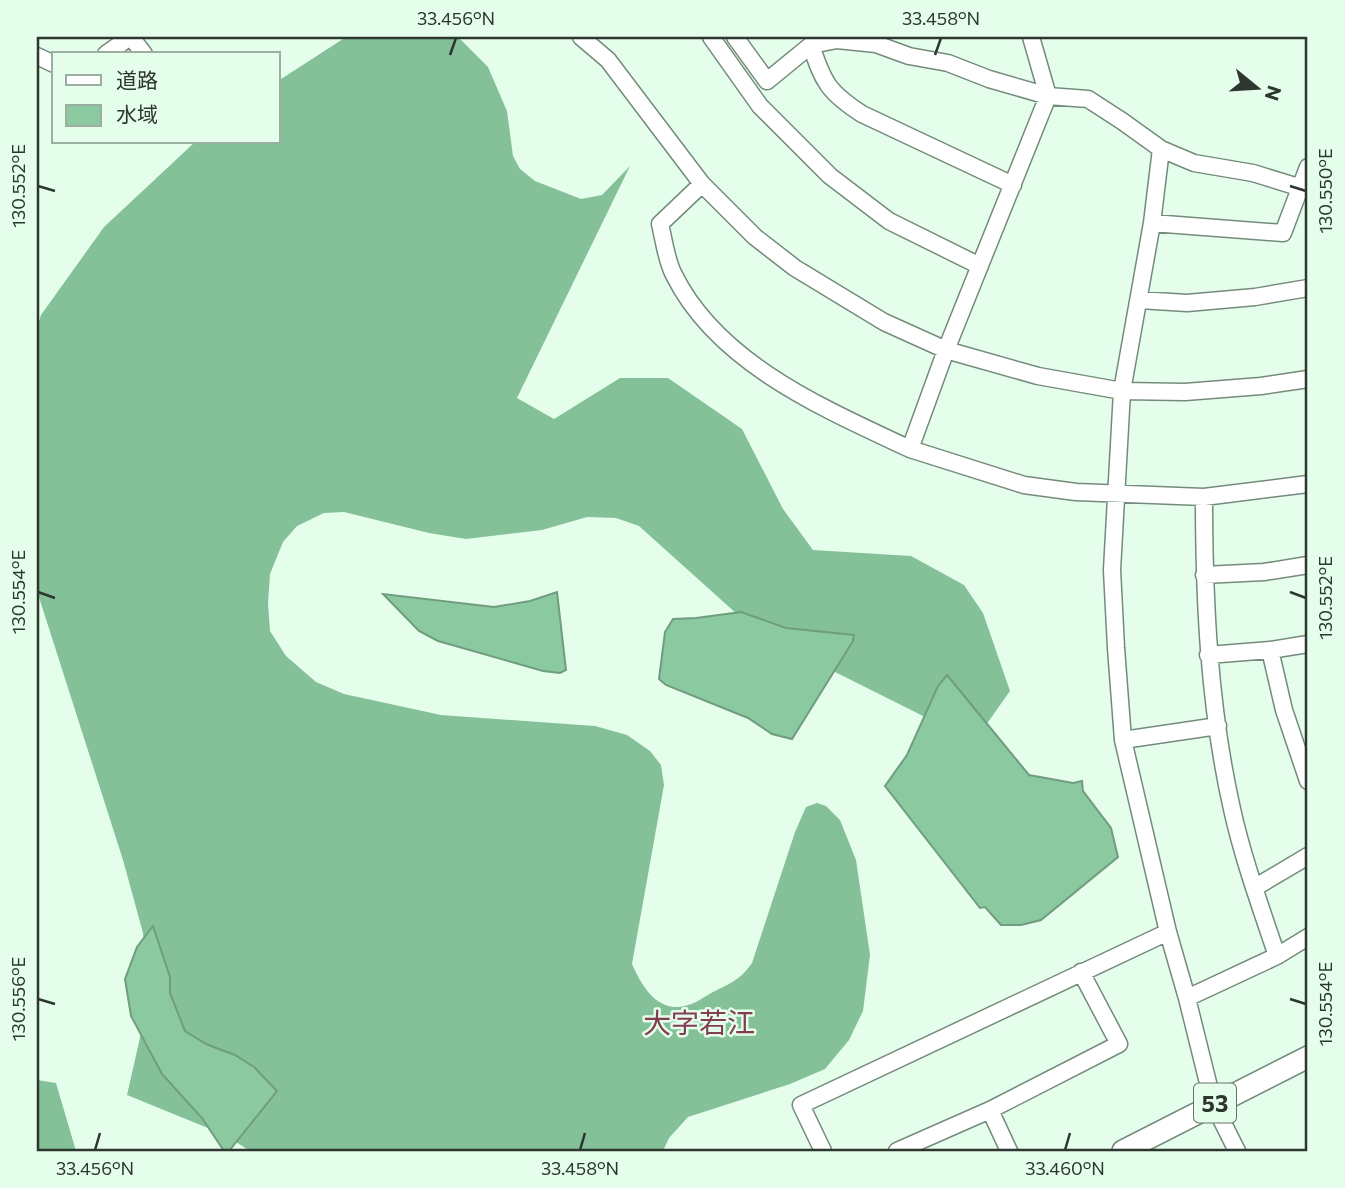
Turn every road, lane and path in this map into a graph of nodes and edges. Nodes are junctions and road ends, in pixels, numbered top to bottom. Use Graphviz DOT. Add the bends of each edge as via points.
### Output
graph roads {
  1 [pos="131,37"];
  2 [pos="711,37"];
  3 [pos="735,37"];
  4 [pos="1031,37"];
  5 [pos="587,39"];
  6 [pos="811,45"];
  7 [pos="109,52"];
  8 [pos="142,52"];
  9 [pos="1048,96"];
  10 [pos="1161,149"];
  11 [pos="1308,167"];
  12 [pos="702,184"];
  13 [pos="1013,185"];
  14 [pos="1305,188"];
  15 [pos="1152,223"];
  16 [pos="980,266"];
  17 [pos="1308,288"];
  18 [pos="1139,300"];
  19 [pos="946,350"];
  20 [pos="1308,379"];
  21 [pos="1122,391"];
  22 [pos="910,449"];
  23 [pos="1308,484"];
  24 [pos="1115,495"];
  25 [pos="1204,497"];
  26 [pos="1308,565"];
  27 [pos="1204,575"];
  28 [pos="1308,644"];
  29 [pos="1270,650"];
  30 [pos="1208,655"];
  31 [pos="1218,726"];
  32 [pos="1123,740"];
  33 [pos="1308,781"];
  34 [pos="1308,856"];
  35 [pos="1254,888"];
  36 [pos="1168,932"];
  37 [pos="1308,937"];
  38 [pos="1277,956"];
  39 [pos="1082,972"];
  40 [pos="1187,998"];
  41 [pos="1307,1062"];
  42 [pos="1213,1103"];
  43 [pos="989,1111"];
  44 [pos="823,1151"];
  45 [pos="897,1151"];
  46 [pos="1009,1151"];
  47 [pos="1123,1151"];
  48 [pos="1237,1151"];
  1 -- 7 [label="street"];
  1 -- 8 [label="street"];
  2 -- 16 [label="street" via="760,106 830,176 889,220"];
  3 -- 6 [label="street" via="767,81"];
  4 -- 9 [label="street"];
  5 -- 12 [label="street"];
  6 -- 9 [label="street" via="837,40 876,44"];
  6 -- 13 [label="street" via="822,78 839,99"];
  9 -- 10 [label="street" via="1088,99"];
  9 -- 13 [label="street"];
  10 -- 14 [label="street" via="1194,163"];
  10 -- 15 [label="street"];
  11 -- 14 [label="street"];
  12 -- 19 [label="street" via="755,237 795,268 884,322"];
  12 -- 22 [label="street" via="660,224 672,273 690,304 711,330 780,382"];
  13 -- 16 [label="street"];
  14 -- 15 [label="street" via="1283,233"];
  15 -- 18 [label="street"];
  16 -- 19 [label="street"];
  17 -- 18 [label="street" via="1187,303"];
  18 -- 21 [label="street"];
  19 -- 21 [label="street" via="1038,376"];
  19 -- 22 [label="street"];
  20 -- 21 [label="street" via="1185,392"];
  21 -- 24 [label="street"];
  22 -- 24 [label="street" via="1024,485"];
  23 -- 25 [label="street"];
  24 -- 25 [label="street"];
  24 -- 32 [label="street" via="1112,570"];
  25 -- 27 [label="street"];
  26 -- 27 [label="street"];
  27 -- 30 [label="street"];
  28 -- 29 [label="street"];
  29 -- 30 [label="street"];
  29 -- 33 [label="street"];
  30 -- 31 [label="street"];
  31 -- 32 [label="street"];
  31 -- 35 [label="street" via="1232,809"];
  32 -- 36 [label="street"];
  34 -- 35 [label="street"];
  35 -- 38 [label="street"];
  36 -- 39 [label="street"];
  36 -- 40 [label="street"];
  37 -- 38 [label="street"];
  38 -- 40 [label="street"];
  39 -- 43 [label="street" via="1119,1044"];
  39 -- 44 [label="street" via="801,1105"];
  40 -- 42 [label="street"];
  41 -- 42 [label="main road, 53"];
  42 -- 47 [label="main road, 53"];
  42 -- 48 [label="street"];
  43 -- 45 [label="street"];
  43 -- 46 [label="street"];
}
